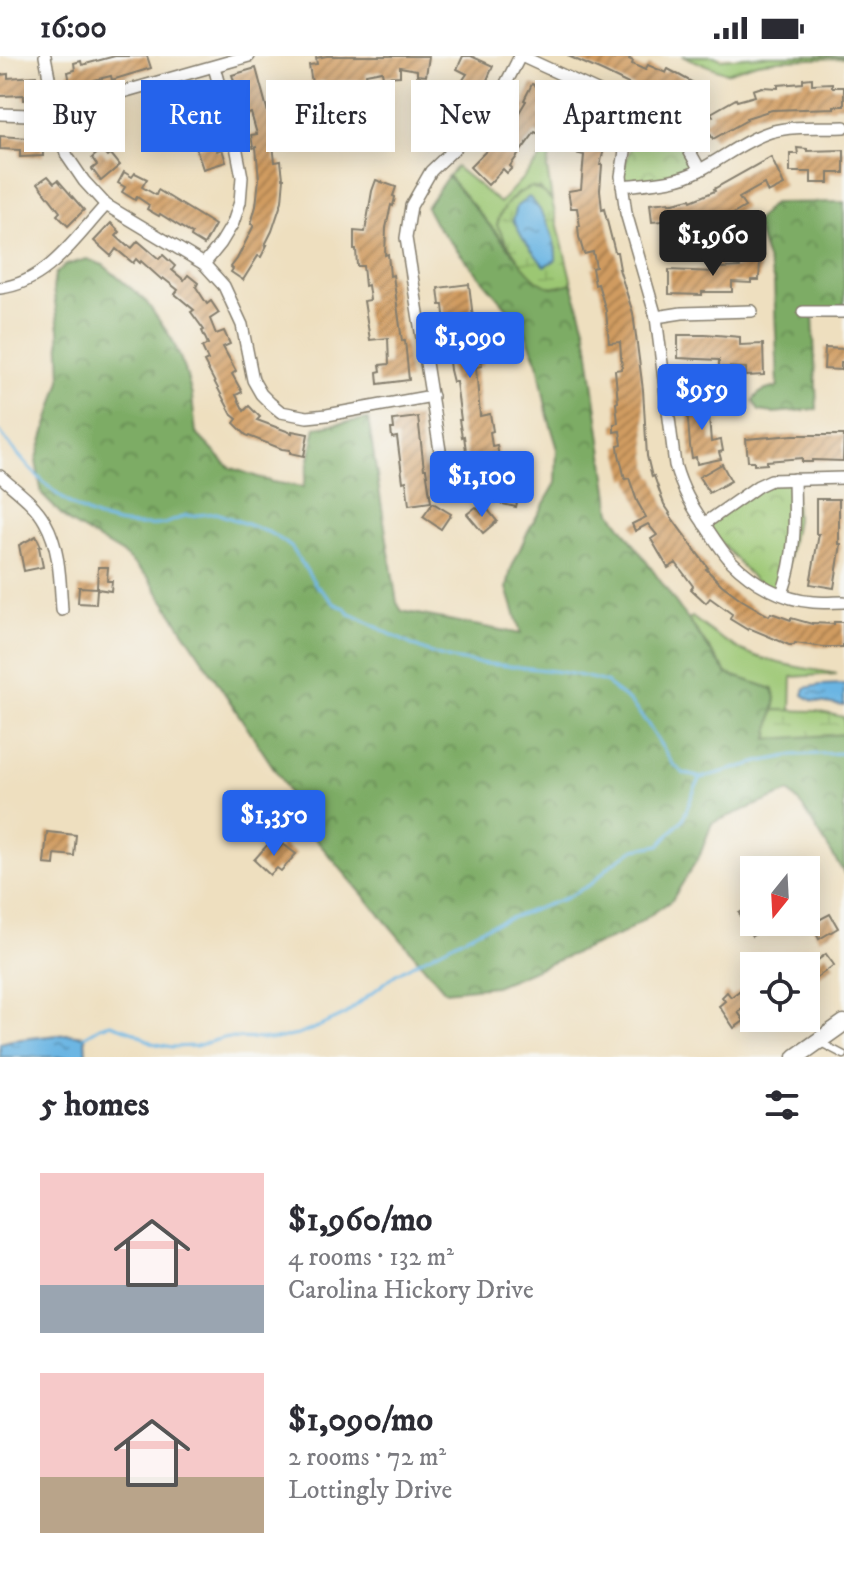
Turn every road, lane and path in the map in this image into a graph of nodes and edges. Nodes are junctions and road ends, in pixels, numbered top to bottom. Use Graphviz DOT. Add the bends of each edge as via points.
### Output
graph roads {
  1 [pos="45,56"];
  2 [pos="249,56"];
  3 [pos="520,56"];
  4 [pos="214,67"];
  5 [pos="50,80"];
  6 [pos="574,80"];
  7 [pos="125,92"];
  8 [pos="0,114"];
  9 [pos="24,115"];
  10 [pos="844,127"];
  11 [pos="66,152"];
  12 [pos="625,152"];
  13 [pos="690,152"];
  14 [pos="700,170"];
  15 [pos="622,186"];
  16 [pos="106,205"];
  17 [pos="204,264"];
  18 [pos="0,288"];
  19 [pos="752,311"];
  20 [pos="803,312"];
  21 [pos="844,312"];
  22 [pos="656,317"];
  23 [pos="432,396"];
  24 [pos="844,478"];
  25 [pos="794,479"];
  26 [pos="453,480"];
  27 [pos="2,481"];
  28 [pos="704,524"];
  29 [pos="782,594"];
  30 [pos="844,602"];
  31 [pos="62,610"];
  32 [pos="844,1023"];
  33 [pos="818,1041"];
  34 [pos="844,1055"];
  35 [pos="796,1057"];
  1 -- 5 [label="street"];
  2 -- 4 [label="street"];
  3 -- 6 [label="street"];
  3 -- 23 [label="street" via="498,99 431,171 411,206 406,238"];
  4 -- 7 [label="street"];
  4 -- 17 [label="street" via="242,177 233,223"];
  8 -- 9 [label="street"];
  10 -- 14 [label="street" via="768,133"];
  11 -- 16 [label="street"];
  12 -- 15 [label="street"];
  13 -- 14 [label="street"];
  14 -- 15 [label="street" via="679,179"];
  15 -- 22 [label="street"];
  16 -- 17 [label="street"];
  16 -- 18 [label="street" via="49,267 30,280"];
  17 -- 23 [label="street" via="235,307 253,380 281,412 327,415"];
  19 -- 22 [label="street"];
  20 -- 21 [label="street"];
  22 -- 28 [label="street" via="675,465 681,487"];
  23 -- 26 [label="street" via="442,463"];
  24 -- 25 [label="street"];
  25 -- 28 [label="street" via="766,482"];
  25 -- 29 [label="street" via="795,539"];
  27 -- 31 [label="street" via="44,520 59,568"];
  28 -- 29 [label="street" via="729,560"];
  29 -- 30 [label="street" via="811,602"];
  32 -- 33 [label="main road"];
  33 -- 34 [label="lane"];
  33 -- 35 [label="main road"];
}
